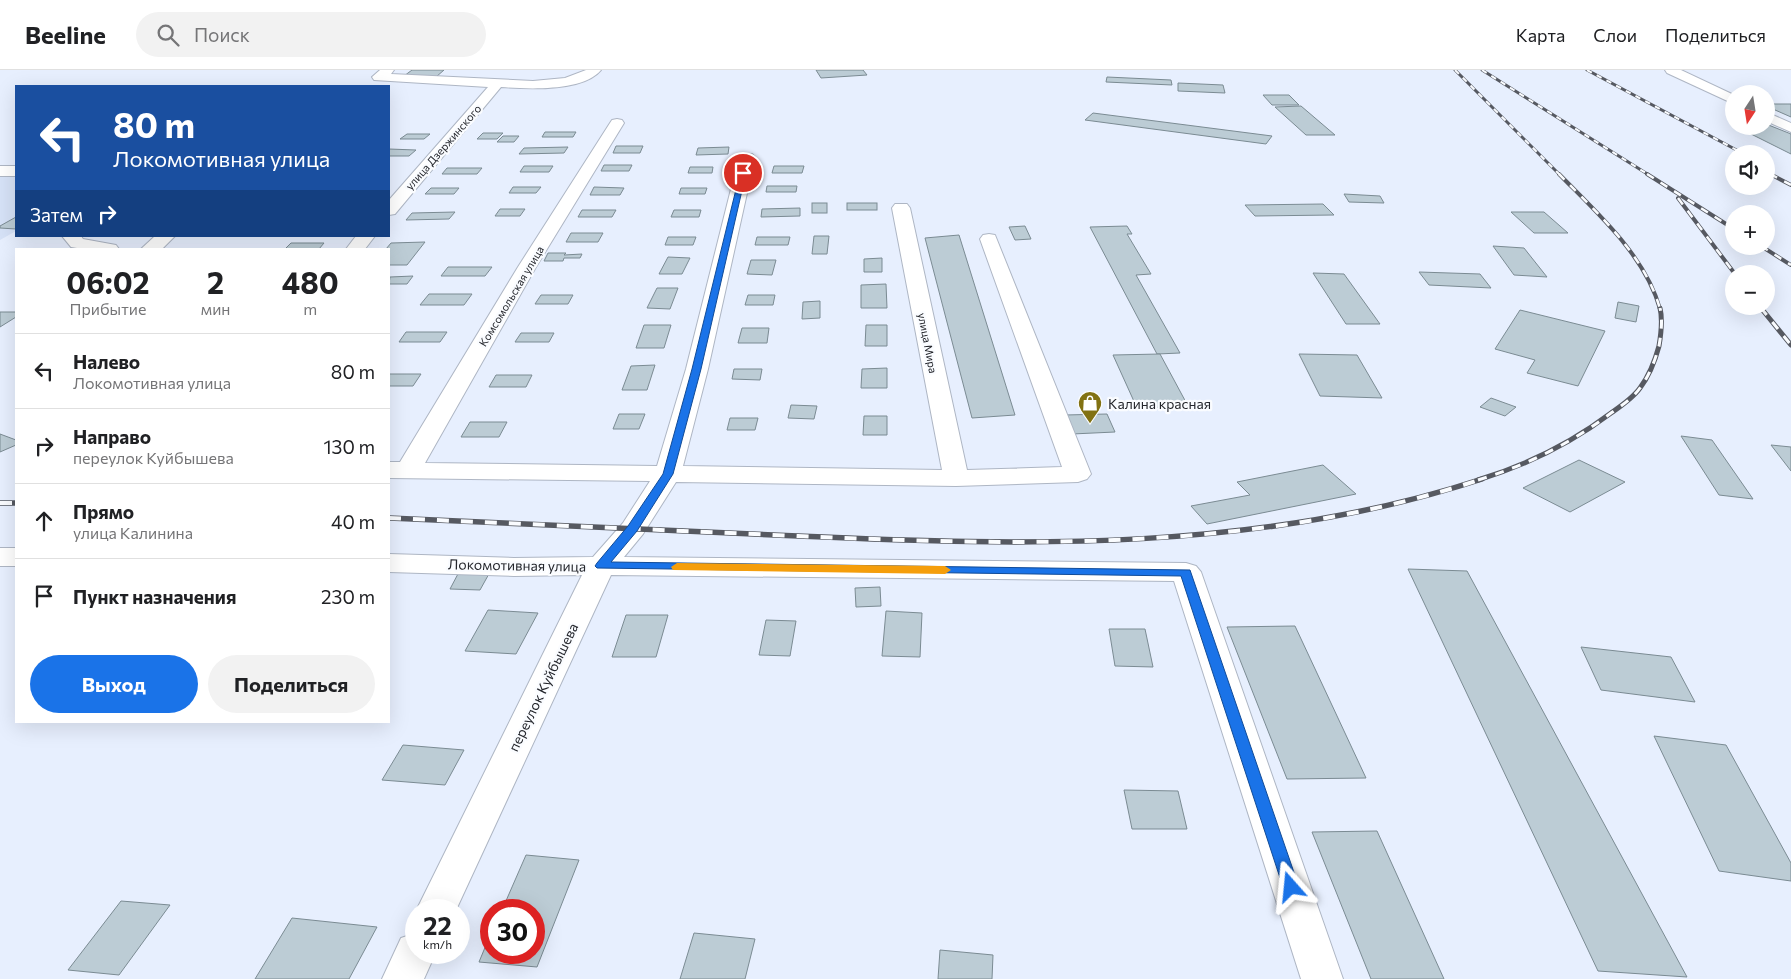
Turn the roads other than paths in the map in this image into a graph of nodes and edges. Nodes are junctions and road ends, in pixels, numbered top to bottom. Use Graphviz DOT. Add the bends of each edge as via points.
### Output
graph roads {
  1 [pos="594,70"];
  2 [pos="1672,70"];
  3 [pos="381,78"];
  4 [pos="497,84"];
  5 [pos="1725,96"];
  6 [pos="1775,120"];
  7 [pos="617,124"];
  8 [pos="1791,128"];
  9 [pos="747,157"];
  10 [pos="15,171"];
  11 [pos="0,172"];
  12 [pos="901,208"];
  13 [pos="390,209"];
  14 [pos="72,237"];
  15 [pos="165,237"];
  16 [pos="365,237"];
  17 [pos="989,239"];
  18 [pos="104,248"];
  19 [pos="151,248"];
  20 [pos="356,248"];
  21 [pos="398,470"];
  22 [pos="668,474"];
  23 [pos="956,478"];
  24 [pos="0,557"];
  25 [pos="15,557"];
  26 [pos="390,563"];
  27 [pos="601,566"];
  28 [pos="441,899"];
  29 [pos="410,964"];
  30 [pos="403,979"];
  31 [pos="1322,979"];
  1 -- 4 [label="street" via="586,76 557,84"];
  2 -- 5 [label="street"];
  3 -- 4 [label="street"];
  4 -- 13 [label="street, улица Дзержинского"];
  6 -- 8 [label="street"];
  7 -- 21 [label="street, Комсомольская улица"];
  9 -- 22 [label="street, переулок Куйбышева" via="697,369"];
  10 -- 11 [label="street"];
  12 -- 23 [label="street, улица Мира"];
  14 -- 18 [label="street" via="77,243"];
  15 -- 19 [label="street"];
  16 -- 20 [label="street"];
  17 -- 23 [label="street" via="1078,474"];
  21 -- 22 [label="street"];
  22 -- 23 [label="street"];
  22 -- 27 [label="street, переулок Куйбышева" via="633,528"];
  24 -- 25 [label="street"];
  26 -- 27 [label="street, Локомотивная улица"];
  27 -- 28 [label="street, переулок Куйбышева"];
  27 -- 31 [label="street, Локомотивная улица" via="1186,572"];
  29 -- 30 [label="street"];
}
